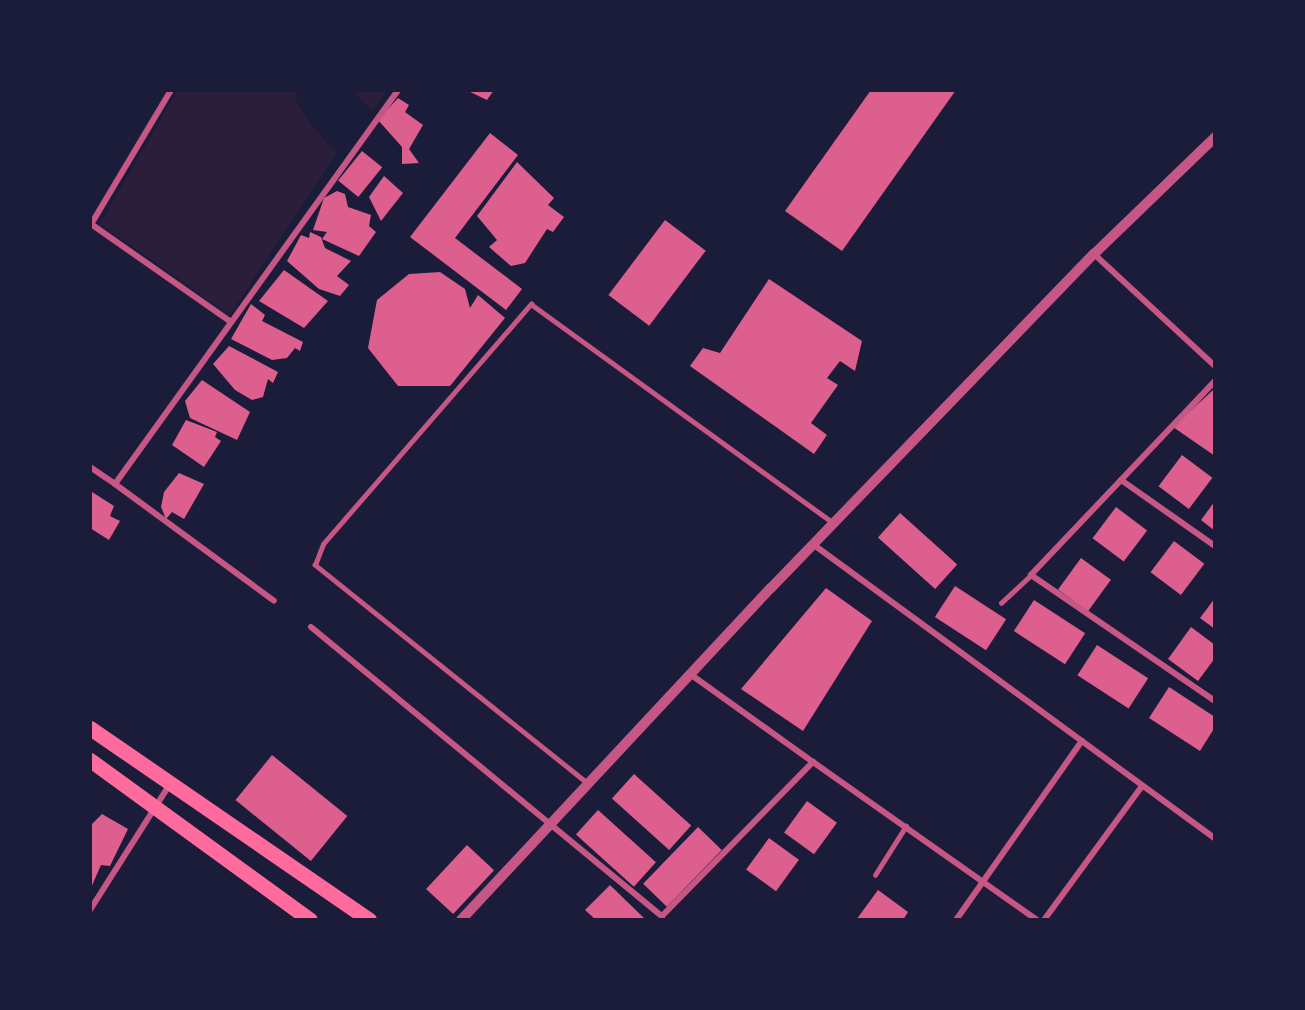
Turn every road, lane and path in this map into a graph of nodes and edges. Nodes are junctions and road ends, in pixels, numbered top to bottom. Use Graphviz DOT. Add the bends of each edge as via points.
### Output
graph roads {
  1 [pos="162,90"];
  2 [pos="398,90"];
  3 [pos="170,92"];
  4 [pos="1215,137"];
  5 [pos="91,225"];
  6 [pos="1094,254"];
  7 [pos="231,322"];
  8 [pos="1215,366"];
  9 [pos="1215,381"];
  10 [pos="90,467"];
  11 [pos="1120,480"];
  12 [pos="115,484"];
  13 [pos="837,525"];
  14 [pos="814,545"];
  15 [pos="1215,546"];
  16 [pos="1031,575"];
  17 [pos="274,601"];
  18 [pos="1001,603"];
  19 [pos="311,627"];
  20 [pos="690,674"];
  21 [pos="1215,701"];
  22 [pos="90,728"];
  23 [pos="1082,741"];
  24 [pos="90,760"];
  25 [pos="813,762"];
  26 [pos="170,784"];
  27 [pos="588,784"];
  28 [pos="1142,786"];
  29 [pos="154,805"];
  30 [pos="551,823"];
  31 [pos="906,826"];
  32 [pos="1215,839"];
  33 [pos="875,875"];
  34 [pos="982,882"];
  35 [pos="90,910"];
  36 [pos="310,920"];
  37 [pos="369,920"];
  38 [pos="462,920"];
  39 [pos="956,920"];
  40 [pos="1037,920"];
  41 [pos="1044,920"];
  1 -- 3 [label="street"];
  2 -- 7 [label="street"];
  3 -- 5 [label="street"];
  4 -- 6 [label="street"];
  5 -- 7 [label="street"];
  6 -- 8 [label="street"];
  6 -- 13 [label="street"];
  7 -- 12 [label="street"];
  9 -- 11 [label="street"];
  10 -- 12 [label="street"];
  11 -- 15 [label="street"];
  11 -- 16 [label="street"];
  12 -- 17 [label="street"];
  13 -- 14 [label="street"];
  13 -- 27 [label="lane" via="531,304 323,544 315,565"];
  14 -- 20 [label="street"];
  14 -- 23 [label="street"];
  16 -- 18 [label="lane"];
  16 -- 21 [label="street"];
  19 -- 30 [label="street"];
  20 -- 25 [label="street"];
  20 -- 27 [label="street"];
  22 -- 26 [label="main road"];
  23 -- 28 [label="street"];
  23 -- 34 [label="street"];
  24 -- 29 [label="main road"];
  25 -- 30 [label="street" via="662,916"];
  25 -- 31 [label="street"];
  26 -- 29 [label="street"];
  26 -- 37 [label="main road"];
  27 -- 30 [label="street"];
  28 -- 32 [label="street"];
  28 -- 41 [label="street"];
  29 -- 35 [label="street"];
  29 -- 36 [label="main road"];
  30 -- 38 [label="street"];
  31 -- 33 [label="lane"];
  31 -- 34 [label="street"];
  34 -- 39 [label="street"];
  34 -- 40 [label="street"];
}
